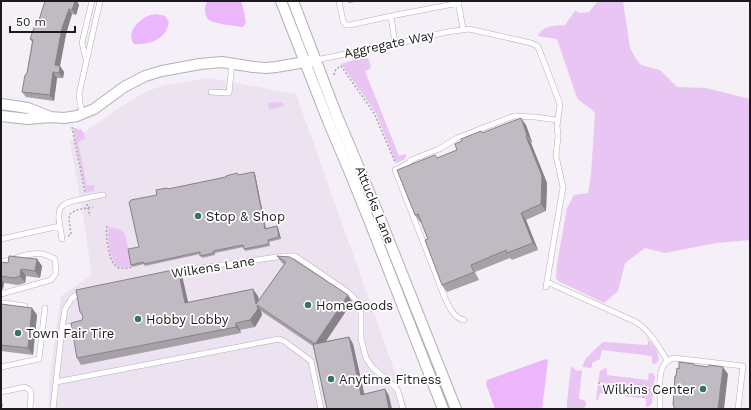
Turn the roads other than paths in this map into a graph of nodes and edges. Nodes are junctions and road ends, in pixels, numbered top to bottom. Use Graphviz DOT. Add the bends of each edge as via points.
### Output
graph roads {
  1 [pos="92,1"];
  2 [pos="100,1"];
  3 [pos="281,1"];
  4 [pos="293,1"];
  5 [pos="339,1"];
  6 [pos="458,2"];
  7 [pos="391,16"];
  8 [pos="463,29"];
  9 [pos="395,44"];
  10 [pos="316,60"];
  11 [pos="86,62"];
  12 [pos="304,62"];
  13 [pos="232,63"];
  14 [pos="211,92"];
  15 [pos="1,104"];
  16 [pos="83,114"];
  17 [pos="1,116"];
  18 [pos="50,117"];
  19 [pos="558,120"];
  20 [pos="102,195"];
  21 [pos="60,226"];
  22 [pos="62,238"];
  23 [pos="1,239"];
  24 [pos="1,262"];
  25 [pos="171,274"];
  26 [pos="89,290"];
  27 [pos="1,294"];
  28 [pos="1,303"];
  29 [pos="26,306"];
  30 [pos="45,308"];
  31 [pos="464,320"];
  32 [pos="84,324"];
  33 [pos="62,328"];
  34 [pos="667,360"];
  35 [pos="1,367"];
  36 [pos="56,382"];
  37 [pos="1,392"];
  38 [pos="30,409"];
  39 [pos="53,409"];
  40 [pos="322,409"];
  41 [pos="403,409"];
  42 [pos="443,409"];
  43 [pos="456,409"];
  44 [pos="660,409"];
  45 [pos="738,409"];
  1 -- 11 [label="lane" via="82,43"];
  2 -- 11 [label="lane"];
  3 -- 12 [label="street, Attucks Lane"];
  4 -- 10 [label="street, Attucks Lane"];
  5 -- 7 [label="lane" via="346,25"];
  6 -- 7 [label="lane"];
  6 -- 8 [label="lane"];
  7 -- 9 [label="lane"];
  8 -- 9 [label="lane, Aggregate Way"];
  8 -- 19 [label="lane, Aggregate Way" via="481,31 537,46 560,101"];
  9 -- 10 [label="lane, Aggregate Way"];
  10 -- 12 [label="street"];
  10 -- 43 [label="street, Attucks Lane"];
  11 -- 16 [label="lane" via="79,99"];
  12 -- 13 [label="street" via="266,68"];
  12 -- 42 [label="street, Attucks Lane"];
  13 -- 14 [label="lane" via="229,93"];
  13 -- 16 [label="street" via="200,64 145,76"];
  15 -- 18 [label="street" via="28,108"];
  16 -- 18 [label="street" via="64,118"];
  17 -- 18 [label="street" via="28,119"];
  19 -- 31 [label="lane" via="514,116 457,138 395,170 445,298 457,317"];
  19 -- 34 [label="lane" via="556,156 562,187 546,284 643,327"];
  20 -- 21 [label="lane" via="66,203 58,217"];
  21 -- 22 [label="lane"];
  21 -- 23 [label="lane"];
  24 -- 27 [label="lane" via="39,253 55,259 56,273 51,280"];
  25 -- 41 [label="lane, Wilkens Lane" via="224,264 296,256 356,300 362,313 361,339 366,358 398,391"];
  26 -- 33 [label="lane" via="76,295 70,301 65,309"];
  28 -- 29 [label="lane"];
  30 -- 35 [label="lane" via="39,359"];
  32 -- 33 [label="lane"];
  33 -- 36 [label="lane"];
  34 -- 44 [label="lane" via="662,369"];
  34 -- 45 [label="lane" via="674,358 743,366"];
  36 -- 39 [label="lane"];
  36 -- 40 [label="lane" via="279,340 311,361"];
  37 -- 38 [label="lane" via="25,387 31,392"];
}
